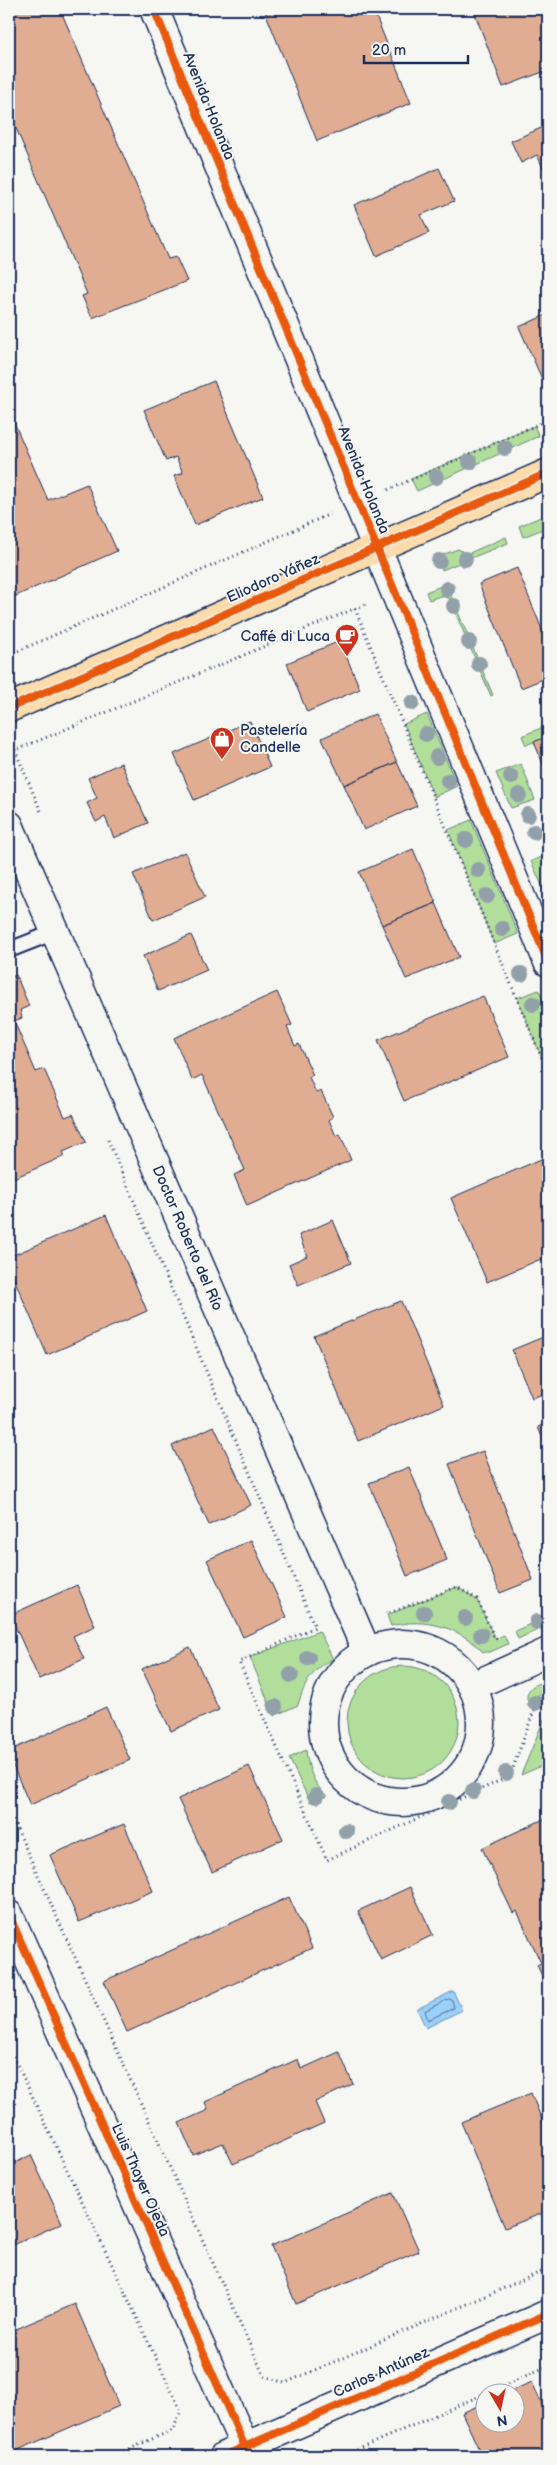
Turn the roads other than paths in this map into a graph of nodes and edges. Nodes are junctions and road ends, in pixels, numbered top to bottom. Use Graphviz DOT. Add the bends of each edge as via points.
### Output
graph roads {
  1 [pos="154,9"];
  2 [pos="548,473"];
  3 [pos="377,548"];
  4 [pos="9,708"];
  5 [pos="9,824"];
  6 [pos="55,932"];
  7 [pos="9,950"];
  8 [pos="548,962"];
  9 [pos="366,1652"];
  10 [pos="548,1652"];
  11 [pos="473,1686"];
  12 [pos="9,1915"];
  13 [pos="548,2314"];
  14 [pos="240,2453"];
  1 -- 3 [label="street, Avenida Holanda"];
  2 -- 3 [label="main road, Eliodoro Yáñez"];
  3 -- 4 [label="main road, Eliodoro Yáñez"];
  3 -- 8 [label="street, Avenida Holanda"];
  5 -- 6 [label="street, Doctor Roberto del Río"];
  6 -- 7 [label="lane"];
  6 -- 9 [label="street, Doctor Roberto del Río"];
  9 -- 11 [label="street" via="390,1644 422,1646 438,1652 458,1666"];
  9 -- 11 [label="street" via="345,1667 329,1690 322,1716 324,1742 335,1767 353,1786 378,1799 404,1803 431,1797 454,1784 471,1763 481,1738 481,1711"];
  10 -- 11 [label="street"];
  12 -- 14 [label="street, Luis Thayer Ojeda"];
  13 -- 14 [label="street, Carlos Antúnez"];
}
